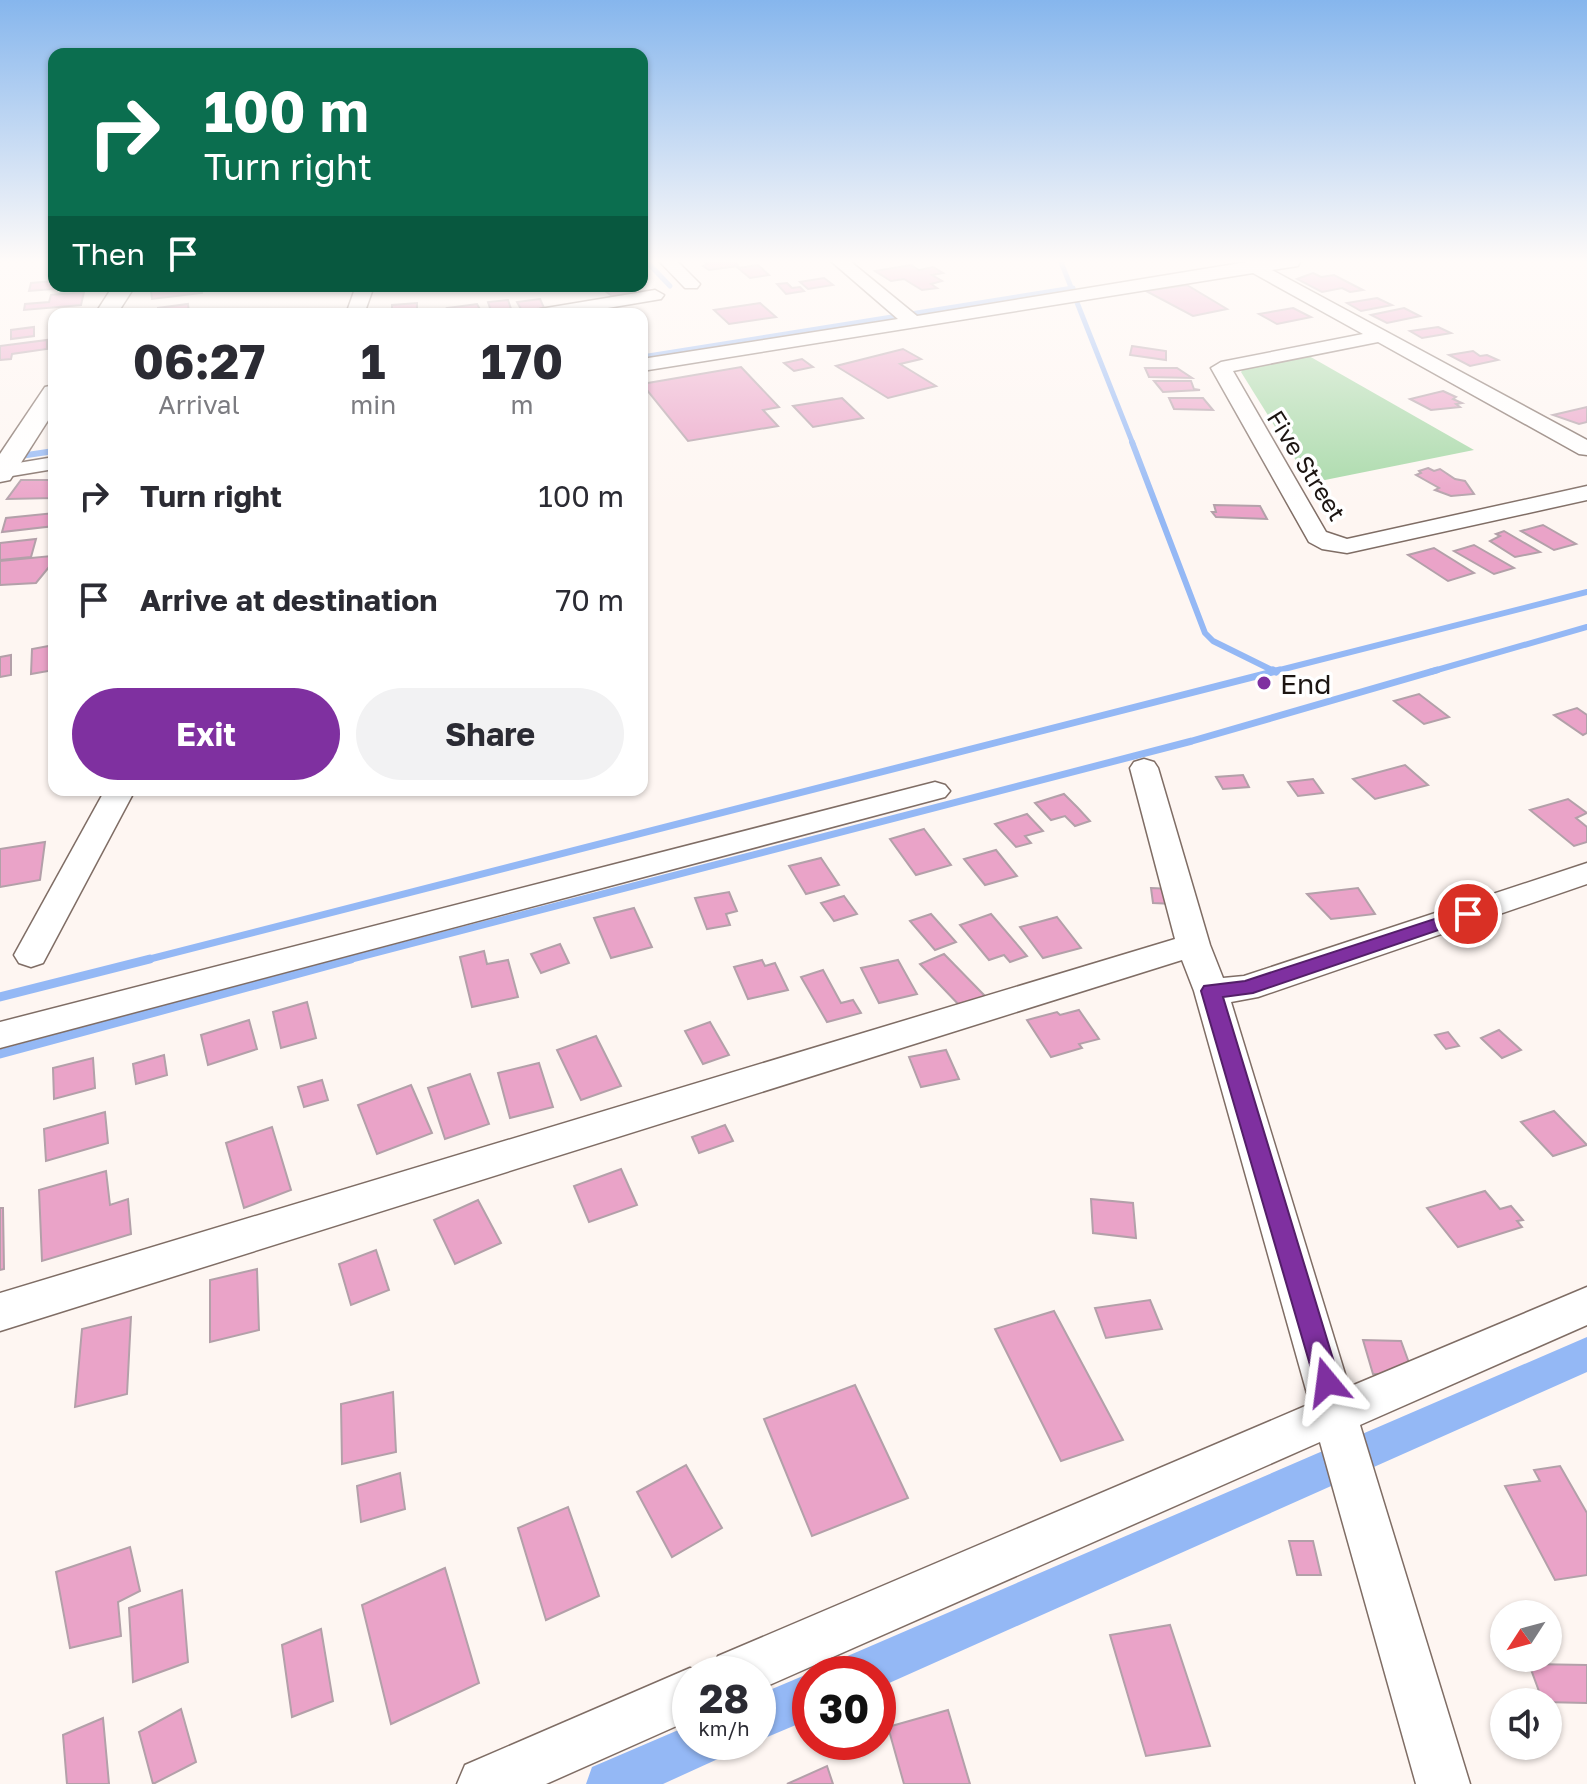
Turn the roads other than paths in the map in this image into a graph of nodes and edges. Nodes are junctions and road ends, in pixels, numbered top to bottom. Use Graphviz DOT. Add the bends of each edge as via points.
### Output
graph roads {
  1 [pos="766,345"];
  2 [pos="1335,345"];
  3 [pos="1398,345"];
  4 [pos="648,364"];
  5 [pos="48,401"];
  6 [pos="1587,449"];
  7 [pos="48,464"];
  8 [pos="1,473"];
  9 [pos="1587,493"];
  10 [pos="1144,768"];
  11 [pos="935,791"];
  12 [pos="117,796"];
  13 [pos="1587,873"];
  14 [pos="1193,945"];
  15 [pos="31,955"];
  16 [pos="1211,991"];
  17 [pos="0,1035"];
  18 [pos="1587,1305"];
  19 [pos="0,1312"];
  20 [pos="1336,1412"];
  21 [pos="776,1657"];
  22 [pos="672,1702"];
  23 [pos="484,1784"];
  24 [pos="1443,1784"];
  1 -- 4 [label="street"];
  2 -- 9 [label="street, Five Street" via="1221,368 1317,537 1347,546"];
  3 -- 6 [label="street"];
  5 -- 8 [label="main road"];
  7 -- 8 [label="street"];
  10 -- 14 [label="street"];
  11 -- 17 [label="street"];
  12 -- 15 [label="street"];
  13 -- 16 [label="street" via="1261,983"];
  14 -- 16 [label="street"];
  14 -- 19 [label="street"];
  16 -- 20 [label="street"];
  18 -- 20 [label="street"];
  20 -- 21 [label="street"];
  20 -- 24 [label="street"];
  22 -- 23 [label="street"];
}
